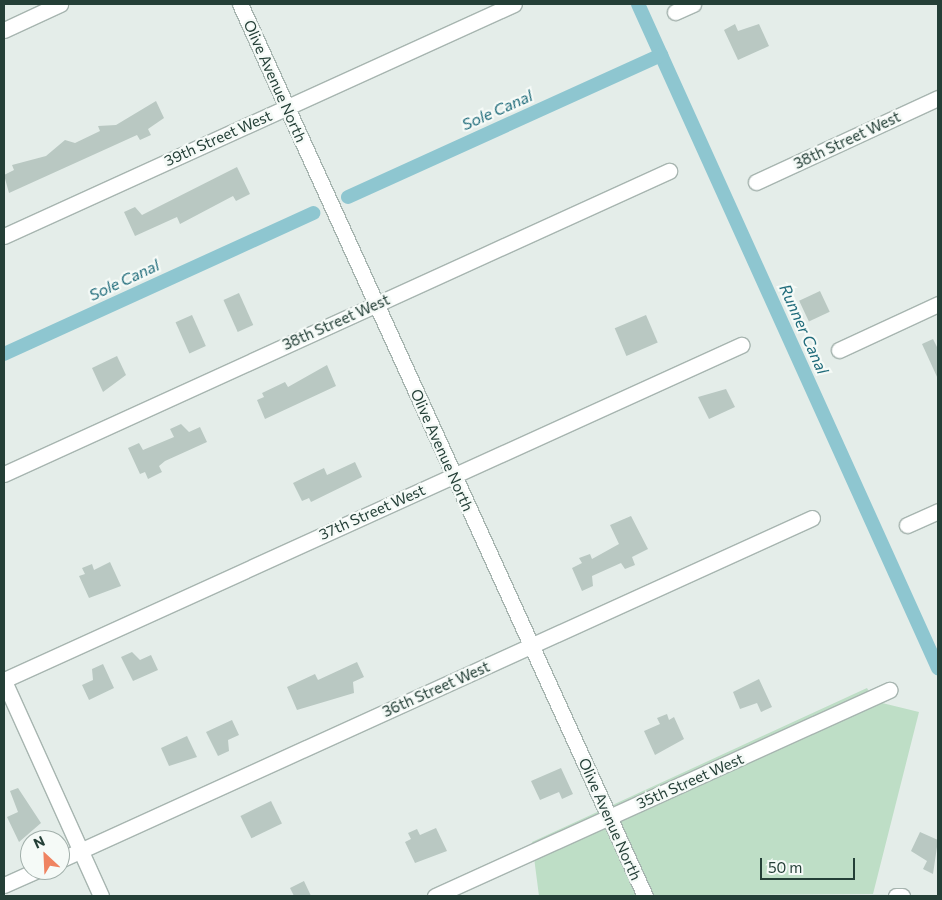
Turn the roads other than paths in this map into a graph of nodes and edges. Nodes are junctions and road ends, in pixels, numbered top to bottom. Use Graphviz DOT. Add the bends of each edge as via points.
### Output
graph roads {
  1 [pos="60,4"];
  2 [pos="240,4"];
  3 [pos="514,4"];
  4 [pos="693,4"];
  5 [pos="676,12"];
  6 [pos="4,30"];
  7 [pos="938,98"];
  8 [pos="286,107"];
  9 [pos="669,171"];
  10 [pos="756,182"];
  11 [pos="4,236"];
  12 [pos="376,304"];
  13 [pos="938,304"];
  14 [pos="741,345"];
  15 [pos="839,350"];
  16 [pos="4,474"];
  17 [pos="453,475"];
  18 [pos="938,511"];
  19 [pos="812,518"];
  20 [pos="907,525"];
  21 [pos="532,646"];
  22 [pos="4,680"];
  23 [pos="890,690"];
  24 [pos="609,818"];
  25 [pos="80,851"];
  26 [pos="70,856"];
  27 [pos="20,878"];
  28 [pos="4,885"];
  29 [pos="101,896"];
  30 [pos="435,896"];
  31 [pos="645,896"];
  32 [pos="896,896"];
  33 [pos="901,896"];
  1 -- 6 [label="street"];
  2 -- 8 [label="street, Olive Avenue North"];
  3 -- 8 [label="street, 39th Street West"];
  4 -- 5 [label="street"];
  7 -- 10 [label="street, 38th Street West"];
  8 -- 11 [label="street, 39th Street West"];
  8 -- 12 [label="street, Olive Avenue North"];
  9 -- 12 [label="street, 38th Street West"];
  12 -- 16 [label="street, 38th Street West"];
  12 -- 17 [label="street, Olive Avenue North"];
  13 -- 15 [label="street"];
  14 -- 17 [label="street, 37th Street West"];
  17 -- 21 [label="street, Olive Avenue North"];
  17 -- 22 [label="street, 37th Street West"];
  18 -- 20 [label="street"];
  19 -- 21 [label="street, 36th Street West"];
  21 -- 24 [label="street, Olive Avenue North"];
  21 -- 25 [label="street, 36th Street West"];
  22 -- 25 [label="street"];
  23 -- 24 [label="street, 35th Street West"];
  24 -- 30 [label="street, 35th Street West"];
  24 -- 31 [label="street, Olive Avenue North"];
  25 -- 26 [label="street, 36th Street West"];
  25 -- 29 [label="street"];
  27 -- 28 [label="street"];
  32 -- 33 [label="street"];
}
